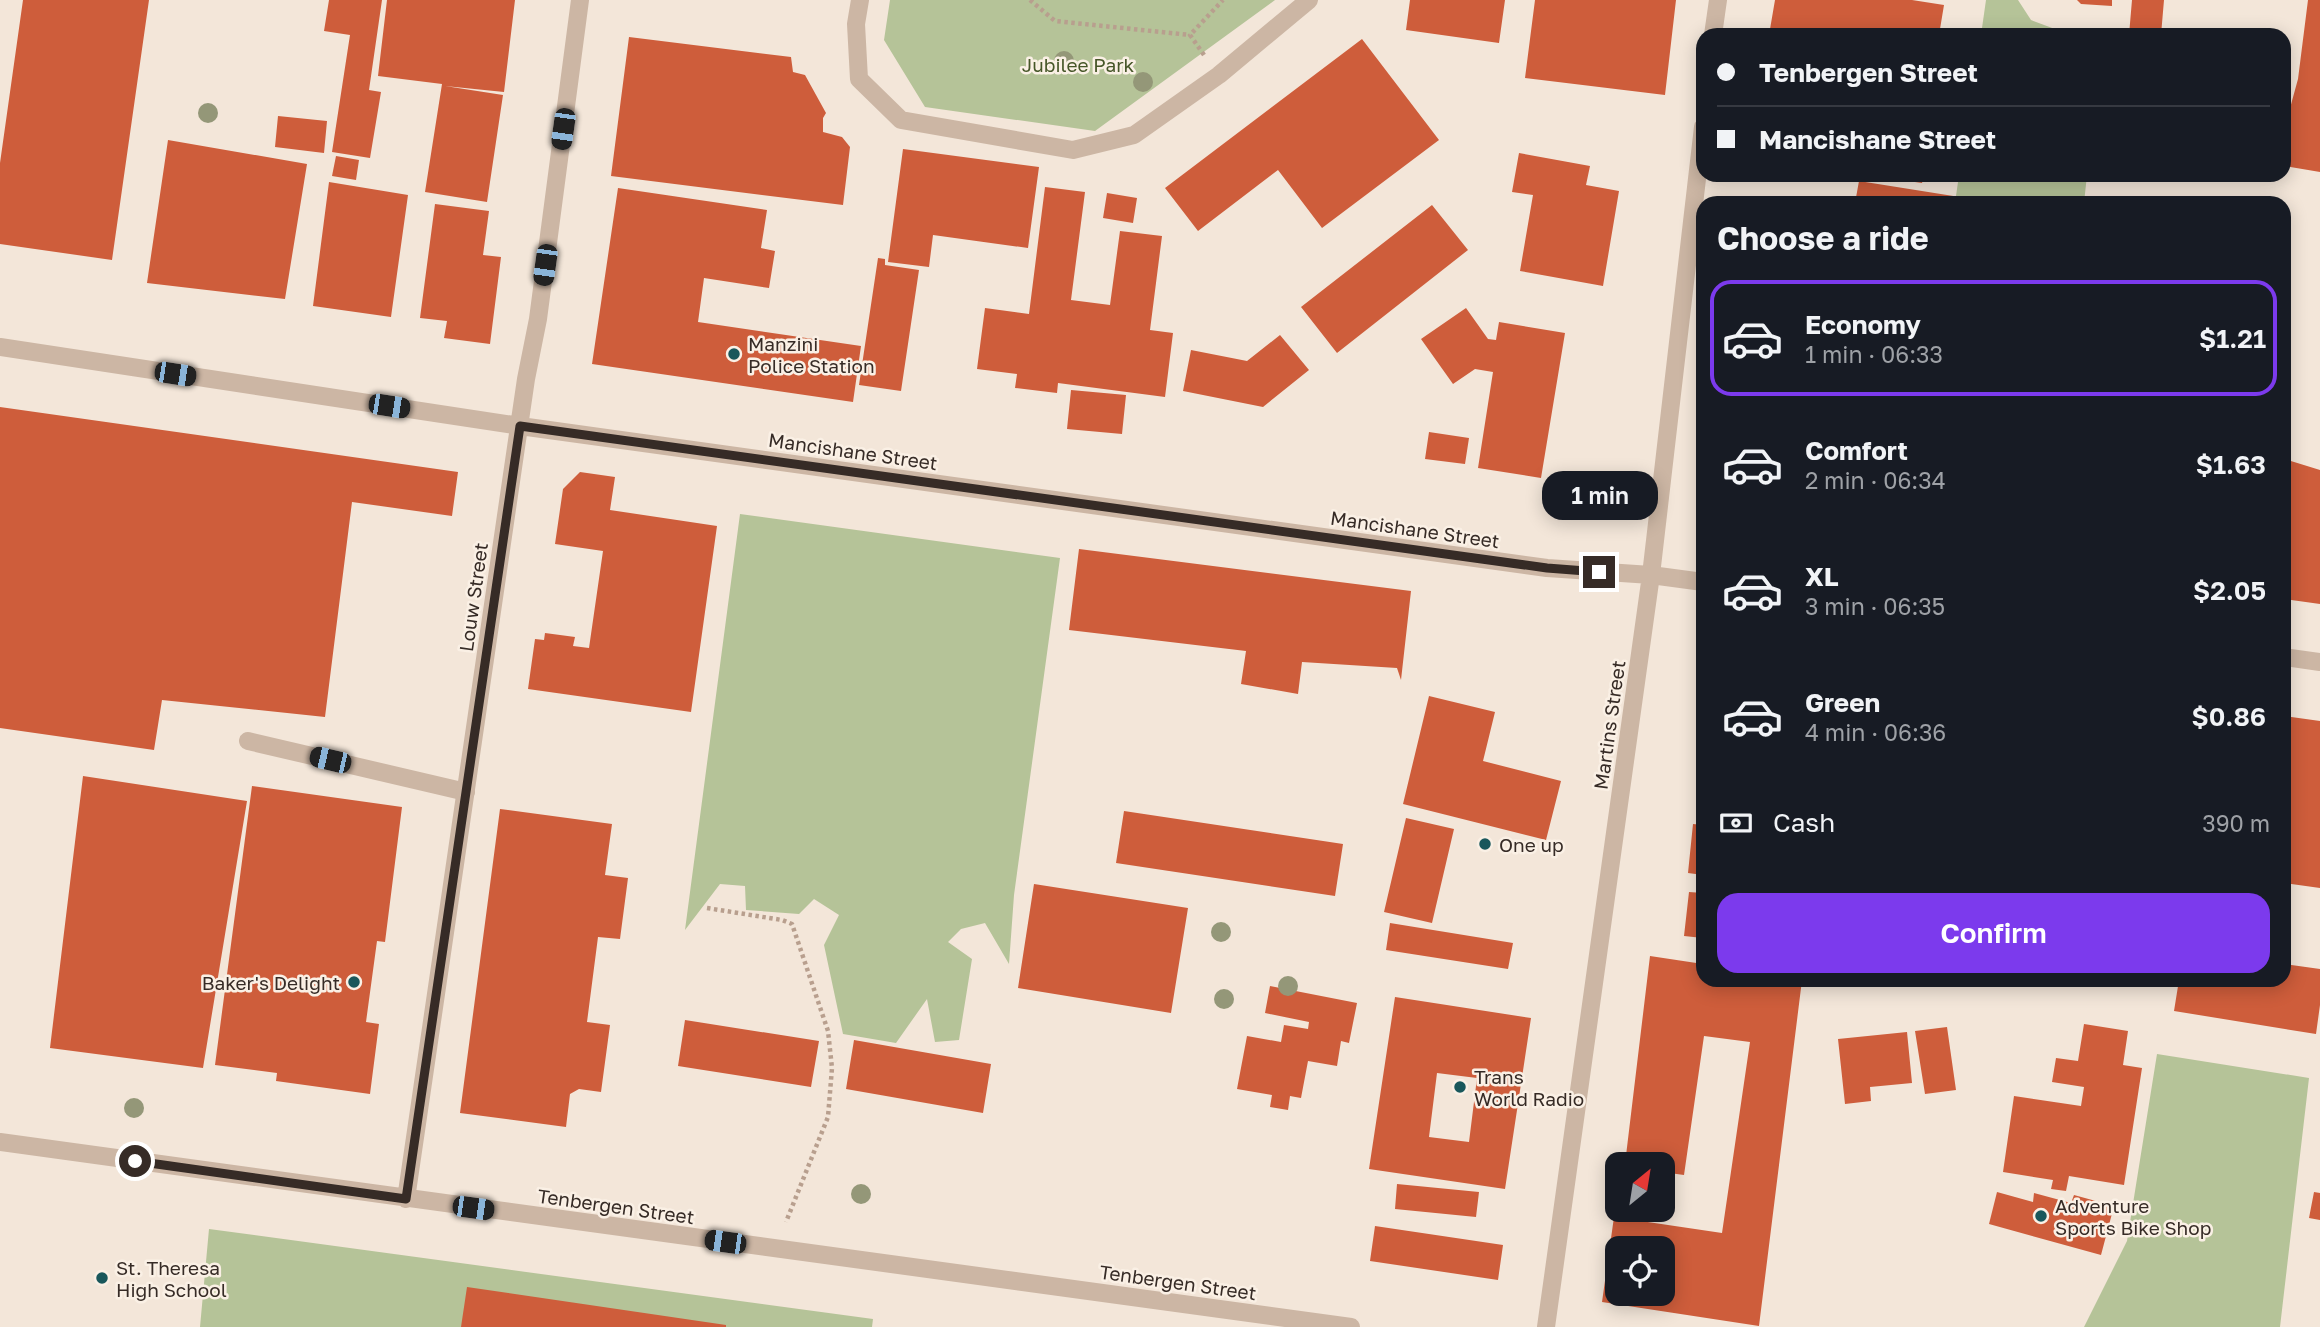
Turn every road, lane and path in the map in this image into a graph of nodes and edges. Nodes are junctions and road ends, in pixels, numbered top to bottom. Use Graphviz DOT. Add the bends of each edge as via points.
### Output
graph roads {
  1 [pos="580,0"];
  2 [pos="860,0"];
  3 [pos="1030,0"];
  4 [pos="1223,0"];
  5 [pos="1309,0"];
  6 [pos="1718,0"];
  7 [pos="1714,28"];
  8 [pos="1190,35"];
  9 [pos="1219,75"];
  10 [pos="1697,182"];
  11 [pos="0,347"];
  12 [pos="520,426"];
  13 [pos="1651,575"];
  14 [pos="1696,581"];
  15 [pos="2291,658"];
  16 [pos="2320,662"];
  17 [pos="248,741"];
  18 [pos="466,792"];
  19 [pos="708,908"];
  20 [pos="0,1142"];
  21 [pos="406,1199"];
  22 [pos="776,1249"];
  23 [pos="1351,1327"];
  24 [pos="1546,1327"];
  1 -- 12 [label="street, Louw Street"];
  2 -- 9 [label="street" via="856,24 859,79 901,120 1073,150 1133,135"];
  3 -- 8 [label="path" via="1055,21"];
  4 -- 8 [label="path"];
  5 -- 9 [label="street"];
  6 -- 7 [label="street"];
  8 -- 9 [label="path"];
  10 -- 13 [label="street, Martins Street"];
  11 -- 12 [label="street, Mancishane Street"];
  12 -- 13 [label="street, Mancishane Street" via="1547,568"];
  12 -- 18 [label="street, Louw Street"];
  13 -- 14 [label="street, Mancishane Street"];
  13 -- 24 [label="street, Martins Street"];
  15 -- 16 [label="street"];
  17 -- 18 [label="street"];
  18 -- 21 [label="street, Louw Street"];
  19 -- 22 [label="path" via="792,924 828,1031 832,1068 828,1116"];
  20 -- 21 [label="street, Tenbergen Street"];
  21 -- 22 [label="street, Tenbergen Street"];
  22 -- 23 [label="street, Tenbergen Street"];
}
